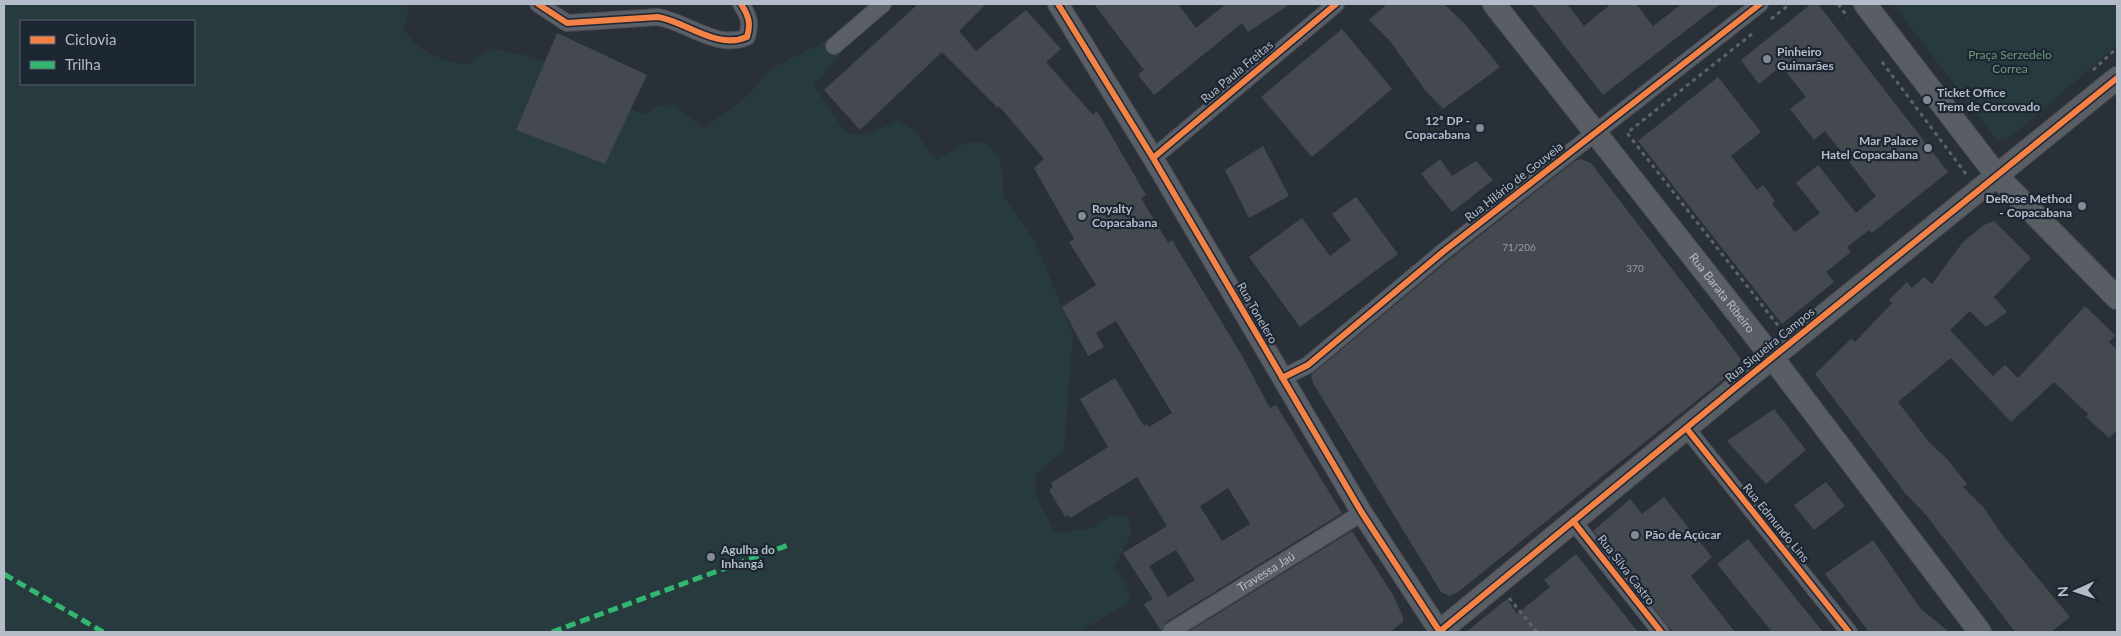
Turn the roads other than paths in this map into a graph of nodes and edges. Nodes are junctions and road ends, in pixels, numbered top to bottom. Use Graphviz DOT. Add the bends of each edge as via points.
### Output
graph roads {
  1 [pos="538,4"];
  2 [pos="742,4"];
  3 [pos="883,4"];
  4 [pos="1058,4"];
  5 [pos="1336,4"];
  6 [pos="1494,4"];
  7 [pos="1760,4"];
  8 [pos="1857,11"];
  9 [pos="834,46"];
  10 [pos="2117,78"];
  11 [pos="1595,133"];
  12 [pos="1153,158"];
  13 [pos="1998,177"];
  14 [pos="2117,298"];
  15 [pos="1772,357"];
  16 [pos="1282,378"];
  17 [pos="1687,429"];
  18 [pos="1362,513"];
  19 [pos="1573,521"];
  20 [pos="1171,631"];
  21 [pos="1440,632"];
  22 [pos="1661,632"];
  23 [pos="1849,632"];
  24 [pos="1980,632"];
  1 -- 2 [label="street" via="567,23 658,17 730,42 747,37 750,27"];
  3 -- 9 [label="street"];
  4 -- 12 [label="street, Rua Tonelero"];
  5 -- 12 [label="street, Rua Paula Freitas"];
  6 -- 11 [label="main road, Rua Barata Ribeiro"];
  7 -- 11 [label="street, Rua Hilário de Gouveia"];
  8 -- 13 [label="main road"];
  10 -- 13 [label="main road, Rua Siqueira Campos"];
  11 -- 15 [label="main road, Rua Barata Ribeiro"];
  11 -- 16 [label="street, Rua Hilário de Gouveia" via="1444,251 1308,365"];
  12 -- 16 [label="street, Rua Tonelero"];
  13 -- 14 [label="main road"];
  13 -- 15 [label="main road, Rua Siqueira Campos"];
  15 -- 17 [label="main road, Rua Siqueira Campos"];
  15 -- 24 [label="main road, Rua Barata Ribeiro"];
  16 -- 18 [label="street, Rua Tonelero"];
  17 -- 19 [label="main road, Rua Siqueira Campos"];
  17 -- 23 [label="street, Rua Edmundo Lins"];
  18 -- 20 [label="street, Travessa Jaú"];
  18 -- 21 [label="street, Rua Tonelero"];
  19 -- 21 [label="main road, Rua Siqueira Campos"];
  19 -- 22 [label="street, Rua Silva Castro"];
}
